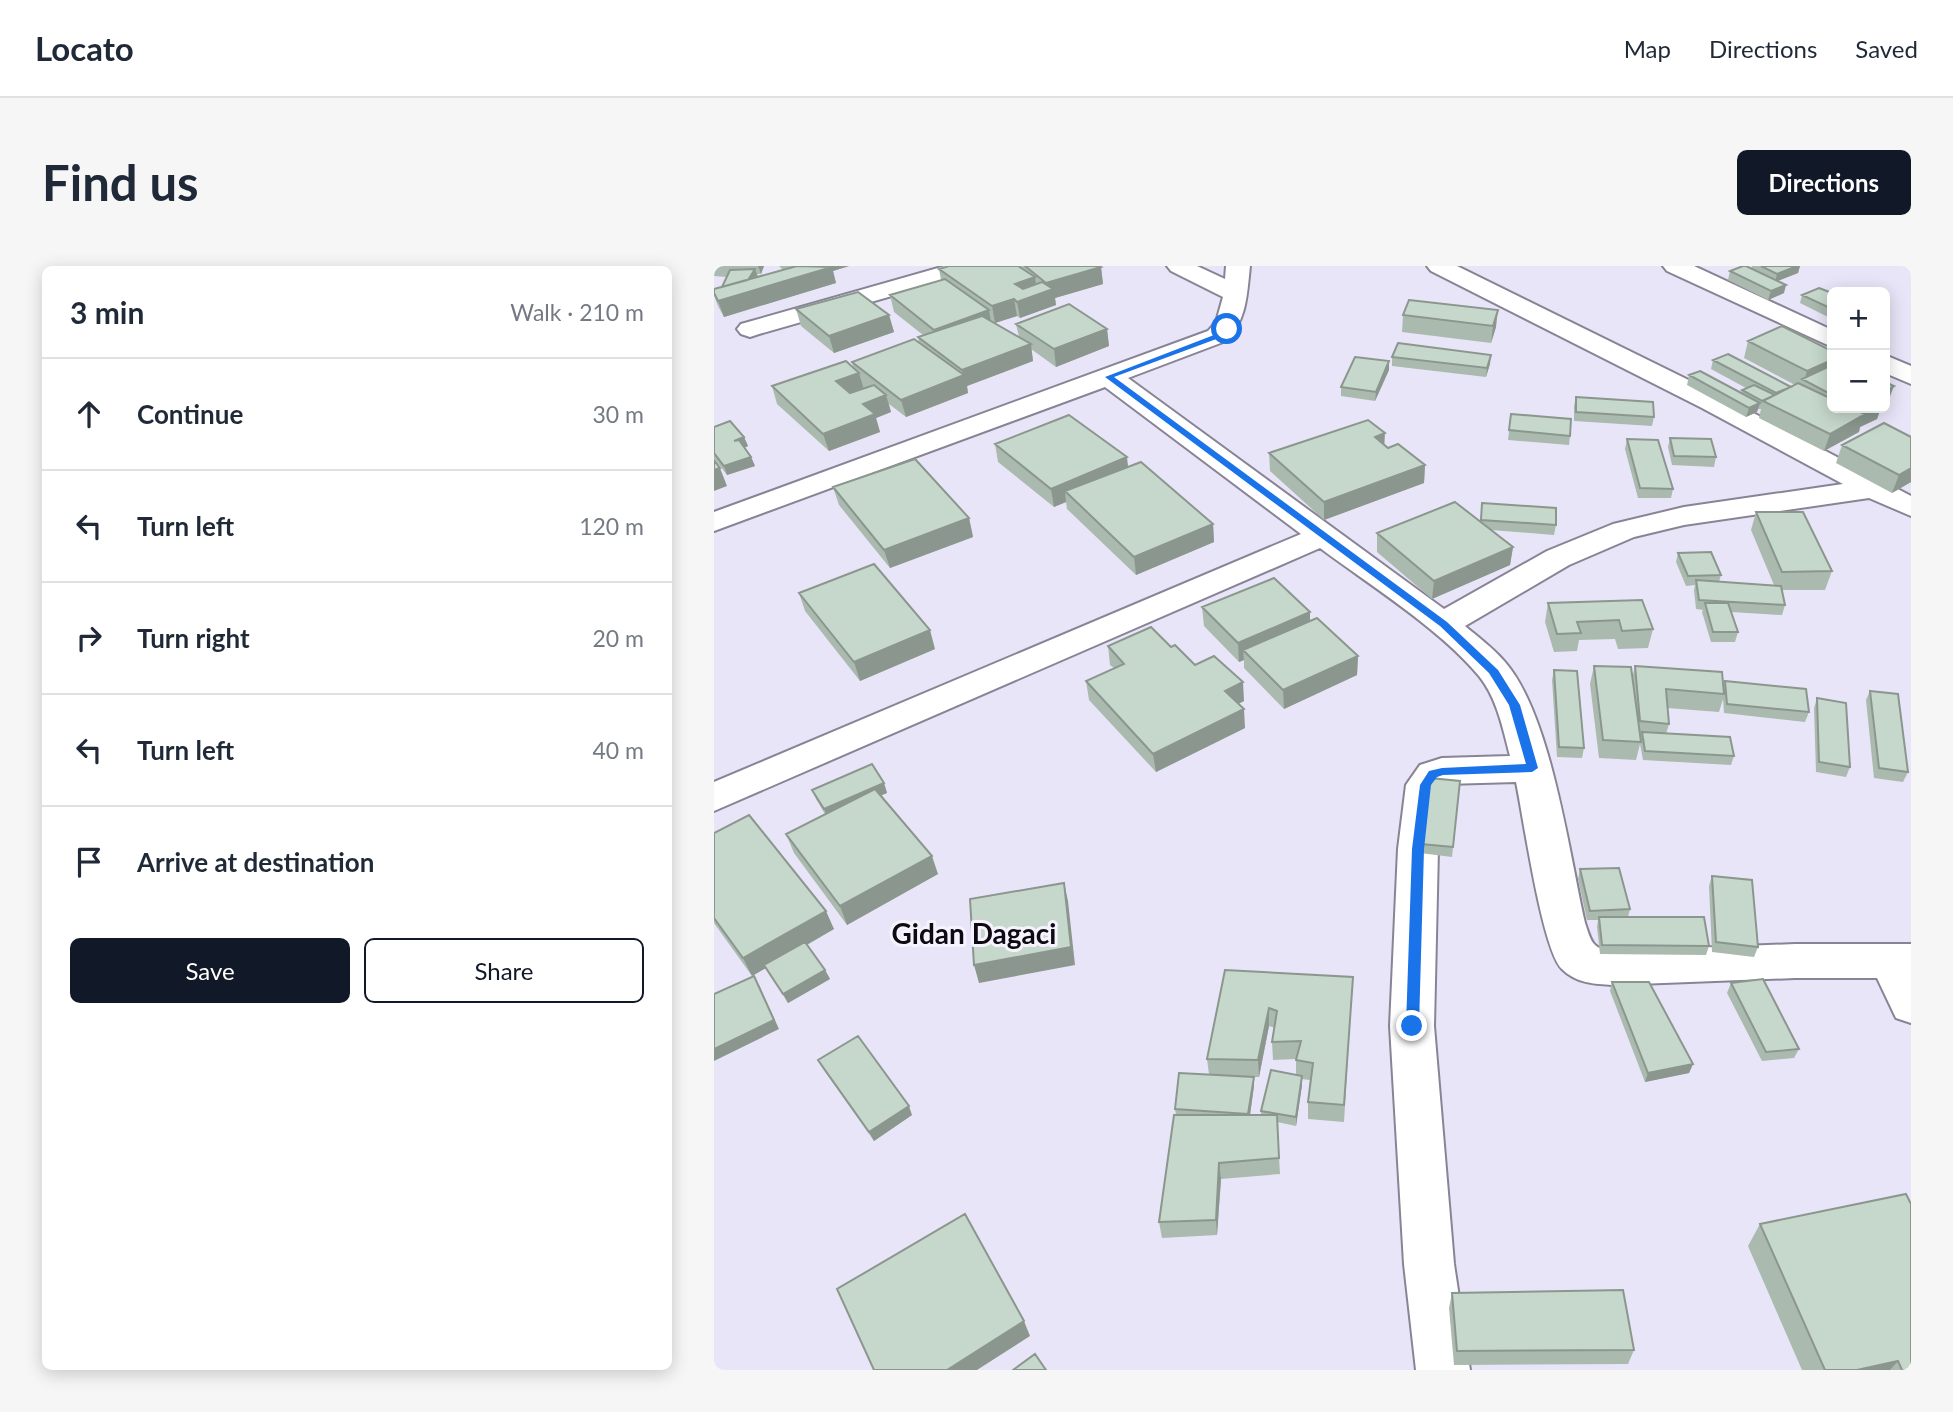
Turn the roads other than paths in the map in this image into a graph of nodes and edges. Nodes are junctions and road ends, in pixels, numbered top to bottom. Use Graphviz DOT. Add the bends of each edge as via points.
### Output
graph roads {
  1 [pos="971,266"];
  2 [pos="1179,266"];
  3 [pos="1439,266"];
  4 [pos="1675,266"];
  5 [pos="1730,266"];
  6 [pos="1236,279"];
  7 [pos="1708,281"];
  8 [pos="750,329"];
  9 [pos="1827,337"];
  10 [pos="1890,366"];
  11 [pos="1911,376"];
  12 [pos="1109,377"];
  13 [pos="1871,489"];
  14 [pos="1911,507"];
  15 [pos="714,522"];
  16 [pos="1324,536"];
  17 [pos="1443,624"];
  18 [pos="1532,768"];
  19 [pos="714,797"];
  20 [pos="1901,961"];
  21 [pos="1911,1005"];
  22 [pos="1444,1370"];
  1 -- 8 [label="street"];
  2 -- 6 [label="street"];
  3 -- 13 [label="street" via="1751,422"];
  4 -- 7 [label="street"];
  5 -- 7 [label="street"];
  6 -- 12 [label="street" via="1227,329"];
  7 -- 9 [label="street"];
  10 -- 11 [label="street"];
  12 -- 15 [label="street"];
  12 -- 16 [label="street"];
  13 -- 14 [label="street"];
  13 -- 17 [label="street" via="1684,516 1624,530 1558,558"];
  16 -- 17 [label="street"];
  16 -- 19 [label="street"];
  17 -- 18 [label="street" via="1493,670 1514,705"];
  18 -- 20 [label="street" via="1564,923 1575,956 1589,966"];
  18 -- 22 [label="street" via="1442,771 1433,774 1426,785 1418,849 1412,1026 1429,1264"];
  20 -- 21 [label="street"];
}
